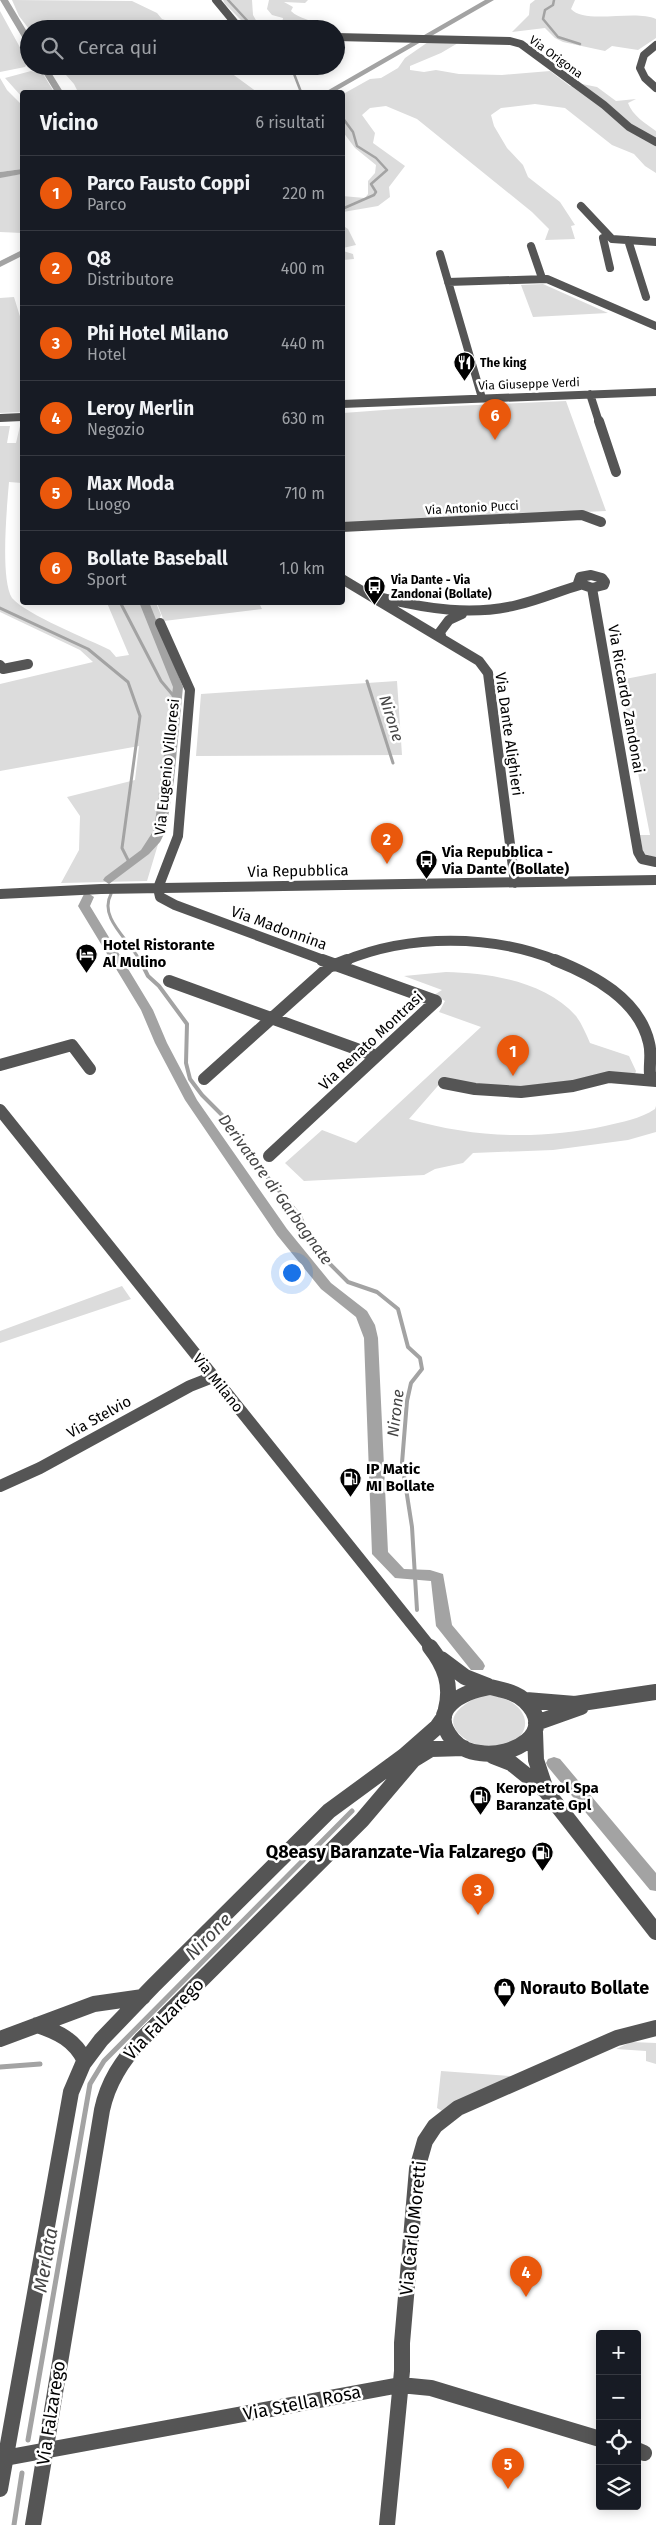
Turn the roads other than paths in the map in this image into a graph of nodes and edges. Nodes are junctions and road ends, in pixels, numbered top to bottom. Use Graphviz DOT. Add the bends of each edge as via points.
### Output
graph roads {
  1 [pos="216,0"];
  2 [pos="233,20"];
  3 [pos="345,37"];
  4 [pos="656,46"];
  5 [pos="656,88"];
  6 [pos="656,142"];
  7 [pos="581,206"];
  8 [pos="608,239"];
  9 [pos="628,240"];
  10 [pos="656,242"];
  11 [pos="530,246"];
  12 [pos="440,254"];
  13 [pos="610,268"];
  14 [pos="542,278"];
  15 [pos="448,282"];
  16 [pos="646,297"];
  17 [pos="656,326"];
  18 [pos="656,392"];
  19 [pos="590,394"];
  20 [pos="482,398"];
  21 [pos="345,404"];
  22 [pos="20,417"];
  23 [pos="0,418"];
  24 [pos="616,472"];
  25 [pos="601,522"];
  26 [pos="345,527"];
  27 [pos="345,581"];
  28 [pos="579,583"];
  29 [pos="592,588"];
  30 [pos="366,594"];
  31 [pos="428,610"];
  32 [pos="470,612"];
  33 [pos="399,613"];
  34 [pos="450,618"];
  35 [pos="414,622"];
  36 [pos="160,623"];
  37 [pos="442,639"];
  38 [pos="28,664"];
  39 [pos="0,665"];
  40 [pos="656,862"];
  41 [pos="656,880"];
  42 [pos="515,883"];
  43 [pos="158,888"];
  44 [pos="0,894"];
  45 [pos="335,964"];
  46 [pos="168,981"];
  47 [pos="271,1019"];
  48 [pos="376,1056"];
  49 [pos="654,1056"];
  50 [pos="0,1065"];
  51 [pos="90,1069"];
  52 [pos="204,1079"];
  53 [pos="656,1081"];
  54 [pos="444,1082"];
  55 [pos="0,1110"];
  56 [pos="269,1156"];
  57 [pos="213,1377"];
  58 [pos="0,1486"];
  59 [pos="436,1655"];
  60 [pos="490,1687"];
  61 [pos="656,1692"];
  62 [pos="526,1700"];
  63 [pos="598,1702"];
  64 [pos="445,1713"];
  65 [pos="535,1727"];
  66 [pos="464,1748"];
  67 [pos="490,1755"];
  68 [pos="546,1791"];
  69 [pos="656,1932"];
  70 [pos="143,1997"];
  71 [pos="37,2025"];
  72 [pos="656,2028"];
  73 [pos="635,2034"];
  74 [pos="656,2036"];
  75 [pos="0,2039"];
  76 [pos="85,2061"];
  77 [pos="400,2385"];
  78 [pos="596,2438"];
  79 [pos="45,2451"];
  80 [pos="3,2459"];
  81 [pos="0,2489"];
  82 [pos="33,2525"];
  83 [pos="386,2525"];
  1 -- 2 [label="street"];
  3 -- 6 [label="street, Via Origona" via="498,39 520,44 629,127"];
  4 -- 5 [label="street" via="644,55 640,68"];
  7 -- 8 [label="street"];
  8 -- 9 [label="street"];
  8 -- 13 [label="street"];
  9 -- 10 [label="street"];
  9 -- 16 [label="street"];
  11 -- 14 [label="street"];
  12 -- 15 [label="street"];
  14 -- 15 [label="street"];
  14 -- 17 [label="street"];
  15 -- 20 [label="street"];
  18 -- 19 [label="street, Via Giuseppe Verdi"];
  19 -- 20 [label="street, Via Giuseppe Verdi"];
  19 -- 24 [label="street"];
  20 -- 21 [label="street, Via Giuseppe Verdi"];
  22 -- 23 [label="street"];
  25 -- 26 [label="street, Via Antonio Pucci" via="582,515"];
  27 -- 30 [label="street, Via Dante Alighieri"];
  28 -- 29 [label="street"];
  28 -- 29 [label="street" via="583,576 591,575 605,580 604,585"];
  28 -- 32 [label="street" via="538,600"];
  29 -- 40 [label="street, Via Riccardo Zandonai" via="638,852 642,859"];
  30 -- 31 [label="street"];
  30 -- 33 [label="street, Via Dante Alighieri"];
  31 -- 32 [label="street"];
  31 -- 33 [label="street"];
  32 -- 34 [label="street"];
  33 -- 35 [label="street, Via Dante Alighieri"];
  34 -- 35 [label="street"];
  34 -- 37 [label="street" via="440,632"];
  35 -- 37 [label="street, Via Dante Alighieri"];
  36 -- 43 [label="street, Via Eugenio Villoresi" via="190,690 178,836"];
  37 -- 42 [label="street, Via Dante Alighieri" via="479,661 488,673"];
  38 -- 39 [label="street" via="3,669"];
  41 -- 42 [label="street, Via Repubblica"];
  42 -- 43 [label="street, Via Repubblica"];
  43 -- 44 [label="street, Via Repubblica"];
  43 -- 45 [label="street, Via Madonnina" via="160,896 175,905"];
  45 -- 47 [label="street"];
  45 -- 48 [label="street, Via Renato Montrasi" via="436,1001"];
  45 -- 49 [label="street, Via Madonnina" via="375,949 440,941 486,943 536,953 581,971 624,1000 639,1020"];
  46 -- 47 [label="street"];
  47 -- 48 [label="street"];
  47 -- 52 [label="street"];
  48 -- 56 [label="street, Via Renato Montrasi"];
  49 -- 53 [label="street, Via Madonnina" via="650,1074"];
  50 -- 51 [label="street" via="72,1045"];
  53 -- 54 [label="street" via="608,1077 567,1087 521,1092 475,1089"];
  55 -- 57 [label="street, Via Milano"];
  57 -- 58 [label="street, Via Stelvio"];
  57 -- 59 [label="street, Via Milano"];
  59 -- 60 [label="street, Via Milano" via="466,1676"];
  59 -- 64 [label="street, Via Milano" via="451,1692"];
  60 -- 62 [label="street" via="510,1691"];
  60 -- 64 [label="street" via="464,1693 452,1701"];
  61 -- 63 [label="street"];
  62 -- 63 [label="street" via="557,1705"];
  62 -- 65 [label="street" via="535,1715"];
  63 -- 65 [label="street"];
  64 -- 66 [label="street" via="448,1734"];
  64 -- 70 [label="street, Via Falzarego" via="436,1727 404,1756 329,1810"];
  65 -- 67 [label="street" via="528,1741 518,1749"];
  65 -- 68 [label="street" via="536,1768"];
  66 -- 67 [label="street"];
  66 -- 79 [label="street, Via Falzarego" via="431,1749 413,1760 362,1820 141,2040 116,2071 102,2110"];
  67 -- 68 [label="street" via="512,1763"];
  68 -- 69 [label="street"];
  70 -- 71 [label="street" via="110,2000"];
  70 -- 76 [label="street, Via Falzarego"];
  71 -- 75 [label="street"];
  71 -- 76 [label="street" via="63,2034 77,2046"];
  72 -- 73 [label="street, Via Carlo Moretti"];
  73 -- 74 [label="street, Via Carlo Moretti"];
  73 -- 77 [label="street, Via Carlo Moretti" via="617,2038 458,2108 433,2127 422,2145 418,2162"];
  76 -- 80 [label="street, Via Falzarego" via="71,2092"];
  77 -- 78 [label="street, Via Stella Rosa" via="431,2388"];
  77 -- 79 [label="street, Via Stella Rosa"];
  77 -- 83 [label="street, Via Carlo Moretti"];
  79 -- 80 [label="street, Via Stella Rosa"];
  79 -- 82 [label="street, Via Falzarego"];
  80 -- 81 [label="street, Via Falzarego"];
}
